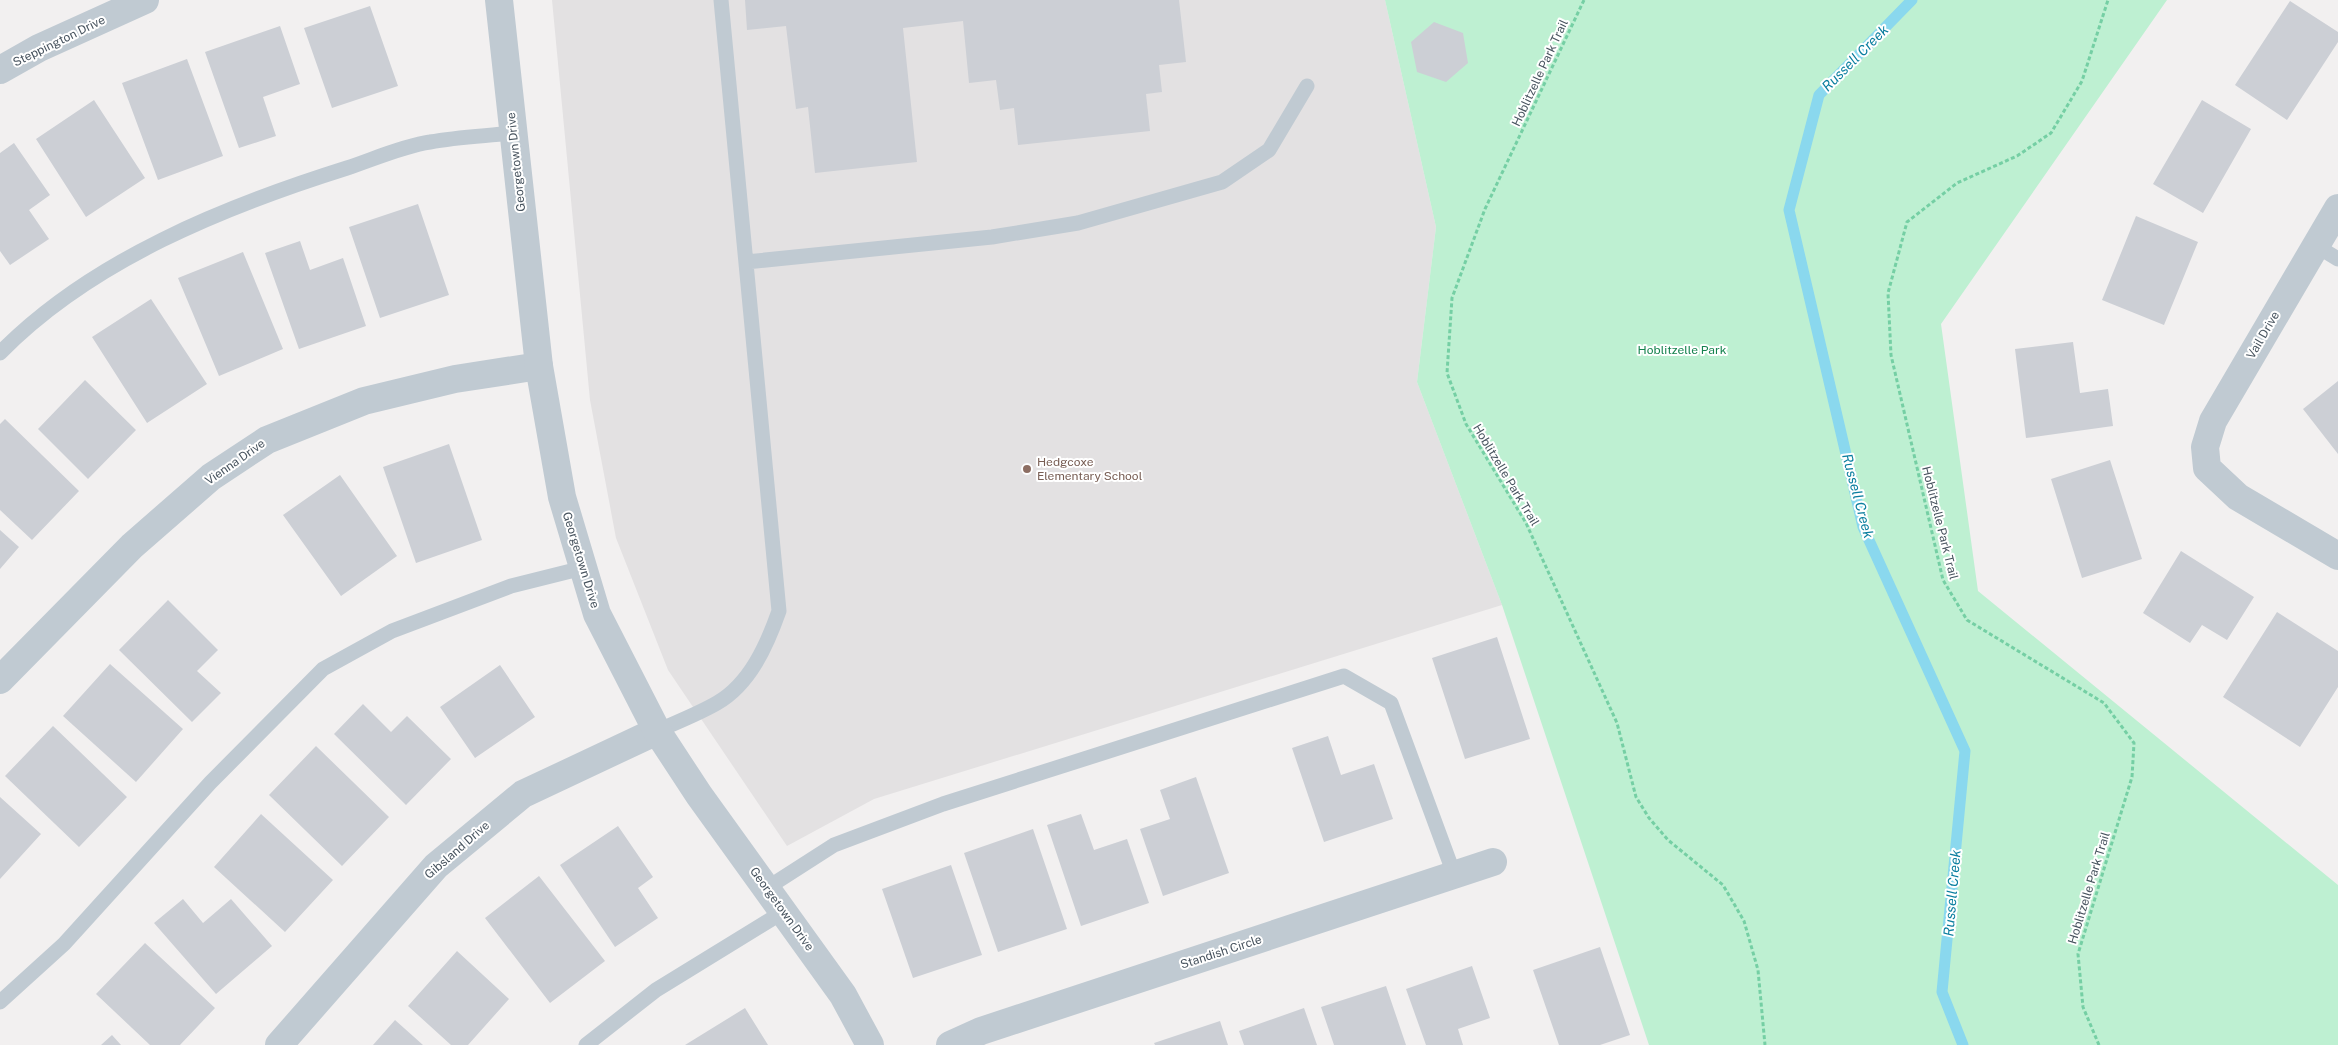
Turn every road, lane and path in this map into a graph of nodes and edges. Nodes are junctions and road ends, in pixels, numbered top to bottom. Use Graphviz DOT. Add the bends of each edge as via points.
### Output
graph roads {
  1 [pos="145,0"];
  2 [pos="499,0"];
  3 [pos="721,0"];
  4 [pos="1584,0"];
  5 [pos="2108,0"];
  6 [pos="0,70"];
  7 [pos="1307,86"];
  8 [pos="513,133"];
  9 [pos="2338,208"];
  10 [pos="2315,245"];
  11 [pos="2338,259"];
  12 [pos="746,262"];
  13 [pos="0,353"];
  14 [pos="538,366"];
  15 [pos="2338,556"];
  16 [pos="583,568"];
  17 [pos="0,680"];
  18 [pos="657,731"];
  19 [pos="1493,862"];
  20 [pos="1454,874"];
  21 [pos="767,888"];
  22 [pos="784,912"];
  23 [pos="0,1002"];
  24 [pos="279,1045"];
  25 [pos="586,1045"];
  26 [pos="870,1045"];
  27 [pos="950,1045"];
  28 [pos="1765,1045"];
  29 [pos="2098,1045"];
  1 -- 6 [label="street, Steppington Drive" via="39,48"];
  2 -- 8 [label="street, Georgetown Drive"];
  3 -- 12 [label="lane"];
  4 -- 28 [label="path, Hoblitzelle Park Trail" via="1485,209 1452,298 1447,373 1466,424 1526,523 1617,723 1636,797 1668,840 1723,885 1744,921 1758,970"];
  5 -- 29 [label="path, Hoblitzelle Park Trail" via="2082,81 2051,133 2017,156 1957,183 1907,222 1888,293 1891,355 1943,580 1966,620 2104,703 2134,743 2132,778 2078,954 2083,1007"];
  7 -- 12 [label="lane" via="1269,150 1222,182 1078,223 992,237"];
  8 -- 13 [label="lane" via="429,142 304,181 179,231 92,279 17,336"];
  8 -- 14 [label="street, Georgetown Drive"];
  9 -- 10 [label="street, Vail Drive"];
  10 -- 11 [label="lane"];
  10 -- 15 [label="street, Vail Drive" via="2213,421 2205,447 2207,468 2238,497"];
  12 -- 18 [label="lane" via="779,611 767,644 745,678 718,702"];
  14 -- 16 [label="street, Georgetown Drive" via="562,497"];
  14 -- 17 [label="street, Vienna Drive" via="455,379 364,401 267,440 211,477 132,546"];
  16 -- 18 [label="street, Georgetown Drive" via="597,614"];
  16 -- 23 [label="lane" via="511,586 392,631 323,669 210,784 64,944"];
  18 -- 21 [label="street, Georgetown Drive"];
  18 -- 24 [label="street, Gibsland Drive" via="523,794 436,866"];
  19 -- 20 [label="street, Standish Circle"];
  20 -- 21 [label="lane" via="1391,703 1344,676 943,804 834,845"];
  20 -- 27 [label="street, Standish Circle" via="981,1031"];
  21 -- 22 [label="street, Georgetown Drive"];
  22 -- 25 [label="lane" via="656,990"];
  22 -- 26 [label="street, Georgetown Drive" via="843,995"];
}
